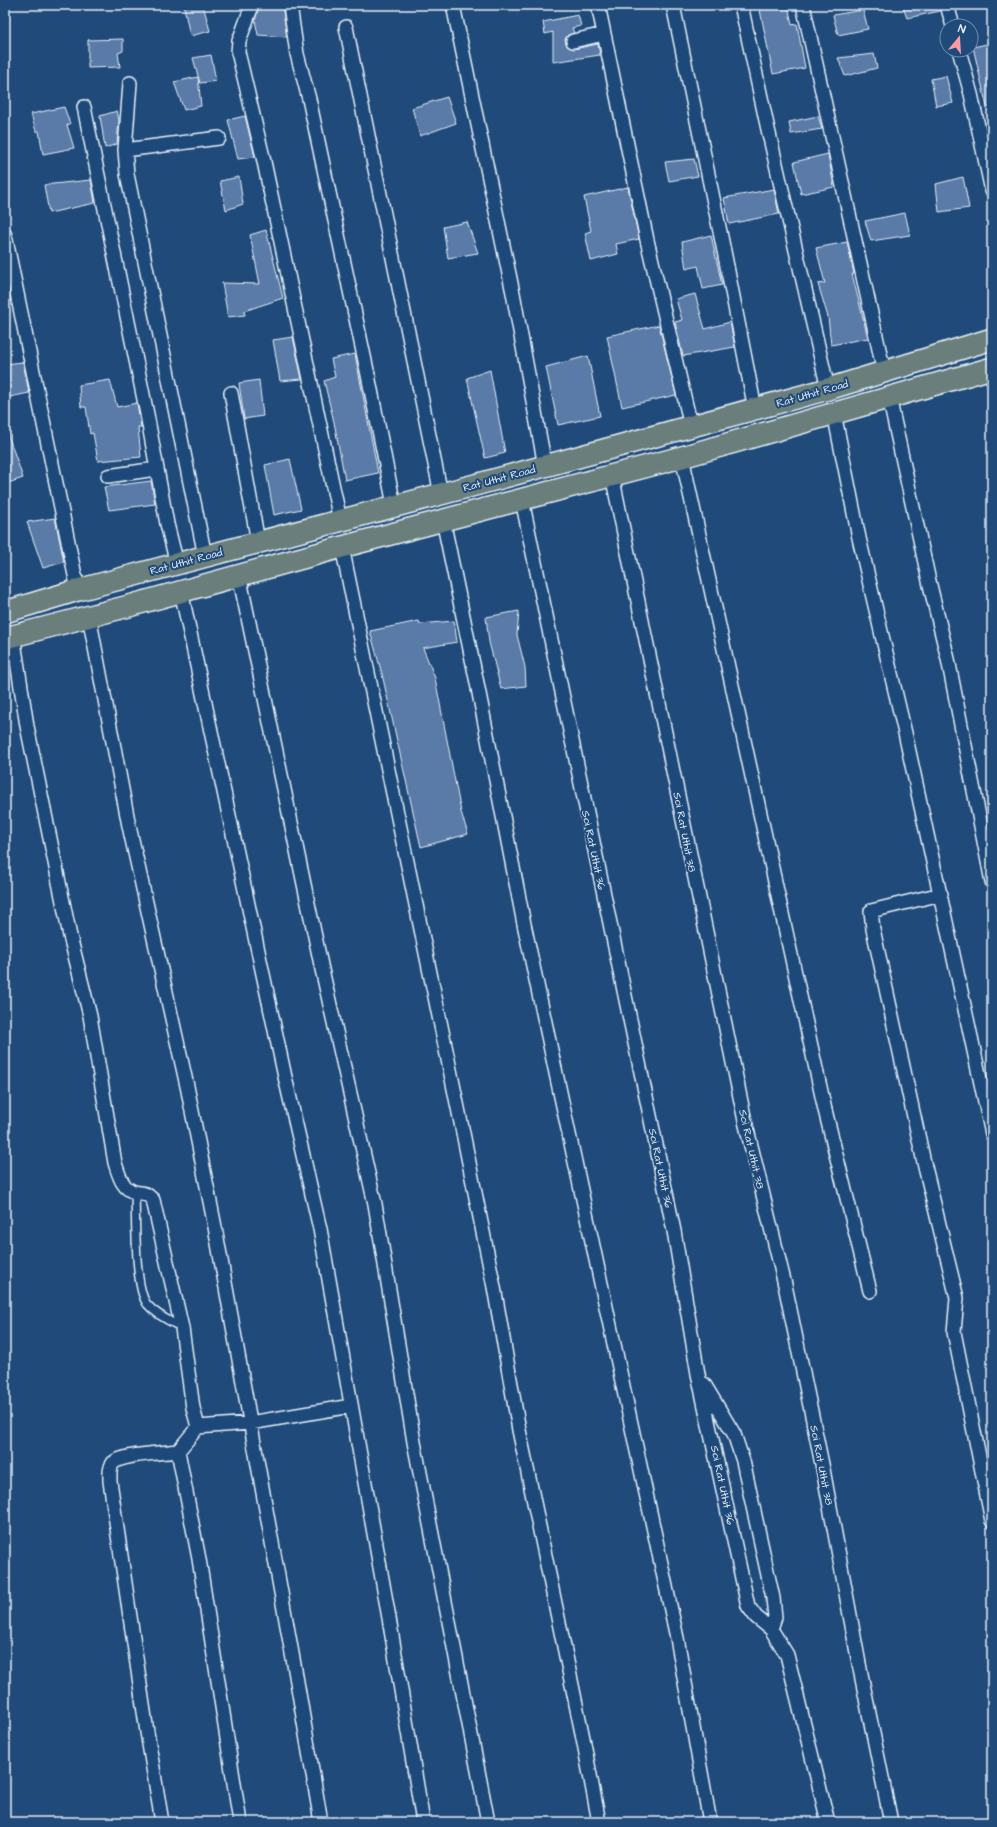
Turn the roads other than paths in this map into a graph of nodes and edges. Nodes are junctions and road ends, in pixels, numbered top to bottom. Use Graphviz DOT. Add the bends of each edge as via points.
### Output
graph roads {
  1 [pos="290,5"];
  2 [pos="453,5"];
  3 [pos="598,5"];
  4 [pos="673,5"];
  5 [pos="741,5"];
  6 [pos="803,5"];
  7 [pos="947,5"];
  8 [pos="250,11"];
  9 [pos="951,18"];
  10 [pos="346,27"];
  11 [pos="604,34"];
  12 [pos="573,41"];
  13 [pos="961,58"];
  14 [pos="130,83"];
  15 [pos="84,107"];
  16 [pos="219,138"];
  17 [pos="125,150"];
  18 [pos="992,191"];
  19 [pos="5,235"];
  20 [pos="992,339"];
  21 [pos="884,372"];
  22 [pos="991,375"];
  23 [pos="828,389"];
  24 [pos="231,393"];
  25 [pos="889,397"];
  26 [pos="754,409"];
  27 [pos="834,413"];
  28 [pos="690,426"];
  29 [pos="682,457"];
  30 [pos="545,466"];
  31 [pos="156,469"];
  32 [pos="612,475"];
  33 [pos="108,476"];
  34 [pos="441,494"];
  35 [pos="522,500"];
  36 [pos="394,505"];
  37 [pos="340,520"];
  38 [pos="443,520"];
  39 [pos="258,542"];
  40 [pos="342,547"];
  41 [pos="205,556"];
  42 [pos="177,564"];
  43 [pos="239,575"];
  44 [pos="78,590"];
  45 [pos="181,591"];
  46 [pos="5,612"];
  47 [pos="89,616"];
  48 [pos="9,636"];
  49 [pos="992,882"];
  50 [pos="941,894"];
  51 [pos="992,1134"];
  52 [pos="135,1192"];
  53 [pos="870,1291"];
  54 [pos="182,1328"];
  55 [pos="698,1374"];
  56 [pos="351,1406"];
  57 [pos="250,1423"];
  58 [pos="198,1427"];
  59 [pos="178,1451"];
  60 [pos="992,1521"];
  61 [pos="771,1629"];
  62 [pos="162,1822"];
  63 [pos="240,1822"];
  64 [pos="321,1822"];
  65 [pos="423,1822"];
  66 [pos="488,1822"];
  67 [pos="599,1822"];
  68 [pos="710,1822"];
  69 [pos="828,1822"];
  70 [pos="891,1822"];
  1 -- 36 [label="street" via="297,54 309,99"];
  2 -- 30 [label="street" via="513,293"];
  3 -- 11 [label="street"];
  4 -- 26 [label="street" via="726,256"];
  5 -- 23 [label="street"];
  6 -- 21 [label="street"];
  7 -- 9 [label="street"];
  8 -- 37 [label="street" via="239,41 238,52 263,156"];
  10 -- 34 [label="street"];
  11 -- 12 [label="street"];
  11 -- 28 [label="street"];
  13 -- 18 [label="street"];
  14 -- 17 [label="street"];
  15 -- 31 [label="street" via="146,407"];
  16 -- 17 [label="street"];
  17 -- 41 [label="street" via="127,174 149,290"];
  19 -- 44 [label="street"];
  20 -- 21 [label="main road, Rat Uthit Road"];
  21 -- 23 [label="main road, Rat Uthit Road"];
  22 -- 25 [label="main road"];
  23 -- 26 [label="main road, Rat Uthit Road"];
  24 -- 39 [label="street"];
  25 -- 27 [label="main road"];
  25 -- 49 [label="street" via="948,659"];
  26 -- 28 [label="main road, Rat Uthit Road"];
  27 -- 29 [label="main road"];
  27 -- 50 [label="street" via="859,538"];
  28 -- 30 [label="main road, Rat Uthit Road"];
  29 -- 32 [label="main road"];
  29 -- 53 [label="street" via="825,1110"];
  30 -- 34 [label="main road, Rat Uthit Road"];
  31 -- 33 [label="street"];
  31 -- 42 [label="street"];
  32 -- 35 [label="main road"];
  32 -- 70 [label="street, Soi Rat Uthit 38" via="745,1121 788,1300"];
  34 -- 36 [label="main road, Rat Uthit Road"];
  35 -- 38 [label="main road"];
  35 -- 55 [label="street, Soi Rat Uthit 36" via="674,1231"];
  36 -- 37 [label="main road, Rat Uthit Road"];
  37 -- 39 [label="main road, Rat Uthit Road"];
  38 -- 40 [label="main road"];
  38 -- 68 [label="street" via="526,932 675,1630"];
  39 -- 41 [label="main road, Rat Uthit Road"];
  40 -- 43 [label="main road"];
  40 -- 67 [label="street" via="461,1121 519,1430"];
  41 -- 42 [label="main road, Rat Uthit Road"];
  42 -- 44 [label="main road, Rat Uthit Road"];
  43 -- 45 [label="main road"];
  43 -- 66 [label="street" via="321,965 375,1204 414,1442"];
  44 -- 46 [label="main road, Rat Uthit Road"];
  45 -- 47 [label="main road"];
  45 -- 56 [label="street" via="320,1229"];
  47 -- 48 [label="main road"];
  47 -- 57 [label="street" via="129,826 215,1227"];
  48 -- 52 [label="street" via="70,936 90,1016 115,1163 120,1179 127,1188"];
  50 -- 51 [label="street"];
  50 -- 60 [label="street" via="871,911 925,1167 957,1298 954,1332"];
  52 -- 54 [label="street" via="146,1193 152,1200"];
  52 -- 54 [label="lane" via="137,1261 142,1292 155,1313"];
  54 -- 58 [label="street"];
  55 -- 61 [label="street, Soi Rat Uthit 36" via="748,1606 756,1617"];
  55 -- 61 [label="street" via="734,1434 743,1462 774,1598 775,1617"];
  56 -- 57 [label="street"];
  56 -- 65 [label="street"];
  57 -- 58 [label="street"];
  57 -- 64 [label="street"];
  58 -- 59 [label="street"];
  59 -- 62 [label="street" via="122,1458 110,1469"];
  59 -- 63 [label="street" via="199,1559"];
  61 -- 69 [label="street, Soi Rat Uthit 36" via="787,1655"];
}
